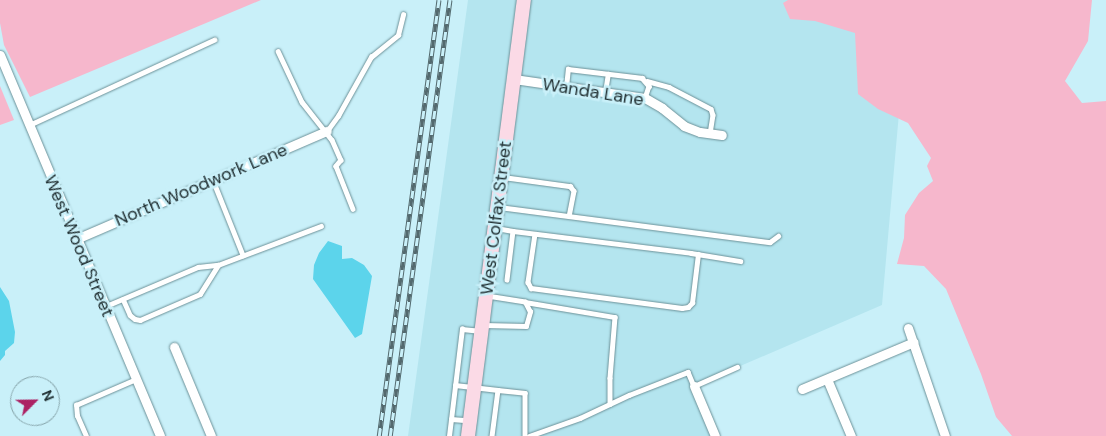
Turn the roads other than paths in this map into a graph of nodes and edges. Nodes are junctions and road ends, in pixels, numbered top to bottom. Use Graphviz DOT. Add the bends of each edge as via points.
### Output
graph roads {
  1 [pos="524,0"];
  2 [pos="403,15"];
  3 [pos="214,40"];
  4 [pos="278,51"];
  5 [pos="0,55"];
  6 [pos="608,74"];
  7 [pos="514,79"];
  8 [pos="647,81"];
  9 [pos="566,87"];
  10 [pos="605,92"];
  11 [pos="645,98"];
  12 [pos="29,125"];
  13 [pos="327,131"];
  14 [pos="710,134"];
  15 [pos="722,135"];
  16 [pos="502,177"];
  17 [pos="214,180"];
  18 [pos="498,206"];
  19 [pos="353,209"];
  20 [pos="569,216"];
  21 [pos="321,226"];
  22 [pos="495,228"];
  23 [pos="513,231"];
  24 [pos="536,234"];
  25 [pos="778,236"];
  26 [pos="76,239"];
  27 [pos="698,254"];
  28 [pos="243,255"];
  29 [pos="740,262"];
  30 [pos="218,265"];
  31 [pos="507,280"];
  32 [pos="486,296"];
  33 [pos="123,299"];
  34 [pos="524,302"];
  35 [pos="105,307"];
  36 [pos="482,328"];
  37 [pos="908,328"];
  38 [pos="914,342"];
  39 [pos="174,347"];
  40 [pos="737,367"];
  41 [pos="136,379"];
  42 [pos="827,379"];
  43 [pos="455,385"];
  44 [pos="475,386"];
  45 [pos="694,386"];
  46 [pos="498,390"];
  47 [pos="802,390"];
  48 [pos="610,404"];
  49 [pos="451,419"];
  50 [pos="470,420"];
  51 [pos="86,436"];
  52 [pos="160,436"];
  53 [pos="209,436"];
  54 [pos="449,436"];
  55 [pos="468,436"];
  56 [pos="492,436"];
  57 [pos="525,436"];
  58 [pos="529,436"];
  59 [pos="715,436"];
  60 [pos="851,436"];
  61 [pos="945,436"];
  1 -- 7 [label="street, West Colfax Street"];
  2 -- 13 [label="lane" via="398,35 371,57"];
  3 -- 12 [label="lane"];
  4 -- 13 [label="lane" via="302,102"];
  5 -- 12 [label="street, West Wood Street"];
  6 -- 8 [label="lane"];
  6 -- 9 [label="lane" via="568,69"];
  6 -- 10 [label="lane"];
  7 -- 9 [label="street, Wanda Lane"];
  7 -- 16 [label="street, West Colfax Street"];
  8 -- 11 [label="lane" via="649,86"];
  8 -- 14 [label="lane" via="669,87 711,109"];
  9 -- 10 [label="street, Wanda Lane"];
  10 -- 11 [label="street, Wanda Lane"];
  11 -- 14 [label="street, Wanda Lane" via="684,126"];
  12 -- 26 [label="street, West Wood Street"];
  13 -- 17 [label="street, North Woodwork Lane"];
  13 -- 19 [label="lane" via="341,160 336,166"];
  14 -- 15 [label="street, Wanda Lane"];
  16 -- 18 [label="street, West Colfax Street"];
  16 -- 20 [label="lane" via="570,186 574,191"];
  17 -- 26 [label="street, North Woodwork Lane"];
  17 -- 28 [label="lane"];
  18 -- 20 [label="lane"];
  18 -- 22 [label="street, West Colfax Street"];
  20 -- 25 [label="lane" via="770,242"];
  21 -- 28 [label="lane"];
  22 -- 23 [label="lane"];
  22 -- 32 [label="street, West Colfax Street"];
  23 -- 24 [label="lane"];
  23 -- 31 [label="lane"];
  24 -- 27 [label="lane"];
  24 -- 27 [label="lane" via="528,282 531,288 682,308 692,303"];
  26 -- 35 [label="street, West Wood Street"];
  27 -- 29 [label="lane"];
  28 -- 30 [label="lane"];
  30 -- 33 [label="lane" via="198,267"];
  30 -- 33 [label="lane" via="200,294 140,320 130,315"];
  32 -- 34 [label="lane"];
  32 -- 36 [label="street, West Colfax Street"];
  33 -- 35 [label="lane"];
  34 -- 36 [label="lane" via="530,312 526,326"];
  34 -- 48 [label="lane" via="615,317"];
  35 -- 41 [label="street, West Wood Street"];
  36 -- 43 [label="lane" via="462,329"];
  36 -- 44 [label="street, West Colfax Street"];
  37 -- 38 [label="street"];
  38 -- 42 [label="street"];
  38 -- 61 [label="street"];
  39 -- 53 [label="street"];
  40 -- 45 [label="lane"];
  41 -- 51 [label="lane" via="76,405"];
  41 -- 52 [label="street, West Wood Street"];
  42 -- 47 [label="street"];
  42 -- 60 [label="street"];
  43 -- 44 [label="lane"];
  43 -- 49 [label="lane"];
  44 -- 46 [label="lane"];
  44 -- 50 [label="street, West Colfax Street"];
  45 -- 48 [label="lane" via="688,372"];
  45 -- 59 [label="street"];
  46 -- 56 [label="lane"];
  46 -- 57 [label="lane" via="525,393"];
  48 -- 58 [label="lane"];
  49 -- 50 [label="lane"];
  49 -- 54 [label="lane"];
  50 -- 55 [label="street, West Colfax Street"];
}
